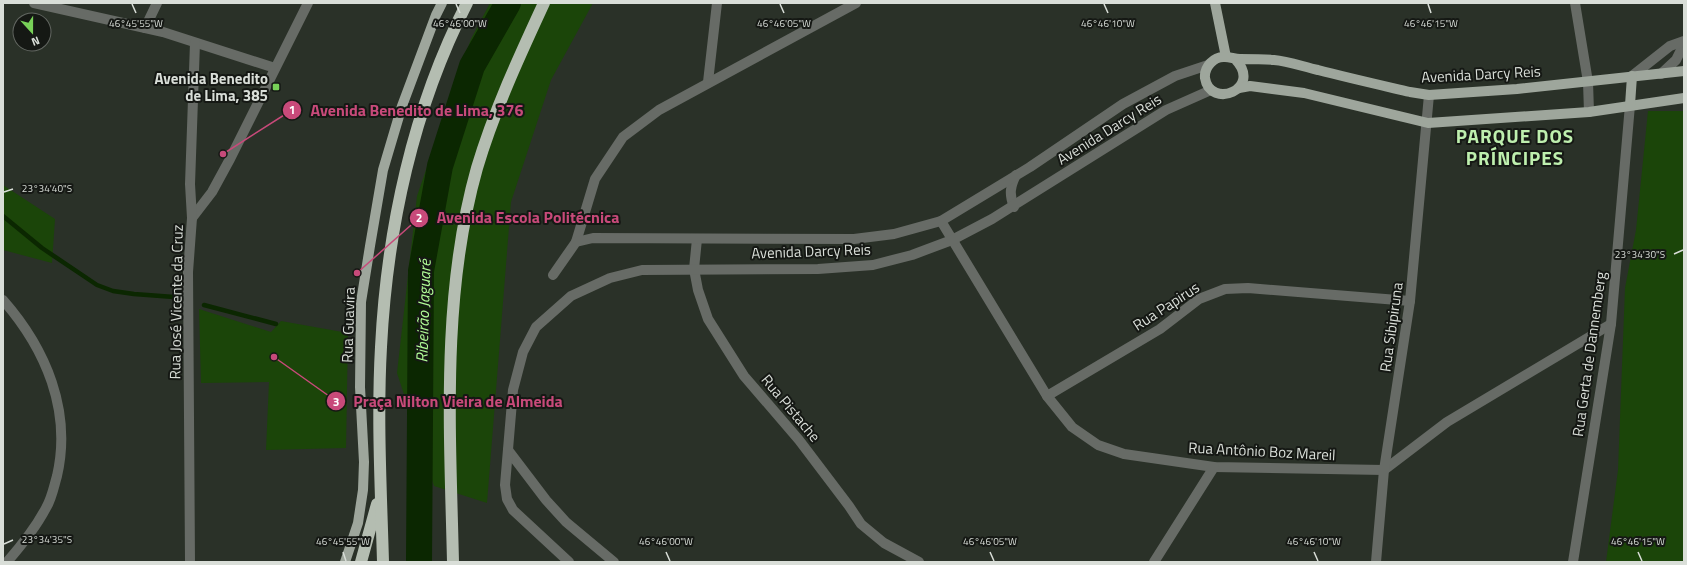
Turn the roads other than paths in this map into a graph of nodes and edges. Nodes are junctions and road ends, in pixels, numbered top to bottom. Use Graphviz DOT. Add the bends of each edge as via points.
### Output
graph roads {
  1 [pos="34,3"];
  2 [pos="157,3"];
  3 [pos="308,3"];
  4 [pos="442,3"];
  5 [pos="467,3"];
  6 [pos="544,3"];
  7 [pos="717,3"];
  8 [pos="856,3"];
  9 [pos="1215,3"];
  10 [pos="1575,3"];
  11 [pos="146,28"];
  12 [pos="1684,42"];
  13 [pos="195,43"];
  14 [pos="1231,58"];
  15 [pos="1208,65"];
  16 [pos="275,68"];
  17 [pos="1684,72"];
  18 [pos="1661,74"];
  19 [pos="1632,76"];
  20 [pos="708,82"];
  21 [pos="1588,82"];
  22 [pos="1239,88"];
  23 [pos="1211,90"];
  24 [pos="1430,95"];
  25 [pos="1684,98"];
  26 [pos="1630,105"];
  27 [pos="1589,112"];
  28 [pos="1428,123"];
  29 [pos="1016,175"];
  30 [pos="1014,207"];
  31 [pos="192,218"];
  32 [pos="941,221"];
  33 [pos="697,239"];
  34 [pos="952,240"];
  35 [pos="576,242"];
  36 [pos="694,269"];
  37 [pos="553,275"];
  38 [pos="3,300"];
  39 [pos="1410,301"];
  40 [pos="1610,324"];
  41 [pos="1047,396"];
  42 [pos="508,450"];
  43 [pos="1214,467"];
  44 [pos="1384,470"];
  45 [pos="381,487"];
  46 [pos="7,562"];
  47 [pos="190,562"];
  48 [pos="345,562"];
  49 [pos="361,562"];
  50 [pos="383,562"];
  51 [pos="453,562"];
  52 [pos="569,562"];
  53 [pos="614,562"];
  54 [pos="919,562"];
  55 [pos="1154,562"];
  56 [pos="1376,562"];
  57 [pos="1573,562"];
  1 -- 11 [label="street"];
  2 -- 11 [label="street"];
  3 -- 16 [label="street"];
  4 -- 48 [label="main road, Rua Guavira" via="402,106 383,170 361,302 363,490 358,523"];
  5 -- 45 [label="highway" via="440,60 420,120 389,256 381,347"];
  6 -- 51 [label="highway" via="495,113 477,169 463,231 455,287 451,356"];
  7 -- 20 [label="street"];
  8 -- 20 [label="street"];
  9 -- 14 [label="main road"];
  10 -- 21 [label="street"];
  11 -- 13 [label="street"];
  12 -- 18 [label="street" via="1676,60"];
  12 -- 19 [label="street" via="1670,46"];
  13 -- 16 [label="street"];
  13 -- 31 [label="street, Rua José Vicente da Cruz" via="190,184"];
  14 -- 15 [label="main road" via="1216,58"];
  14 -- 22 [label="main road" via="1240,65 1243,73 1243,81"];
  14 -- 24 [label="main road, Avenida Darcy Reis" via="1275,60"];
  15 -- 23 [label="main road" via="1205,78"];
  15 -- 29 [label="street, Avenida Darcy Reis" via="1175,76 1123,104"];
  16 -- 31 [label="street" via="227,166 212,192"];
  17 -- 18 [label="main road, Avenida Darcy Reis"];
  18 -- 19 [label="main road, Avenida Darcy Reis"];
  19 -- 21 [label="main road, Avenida Darcy Reis"];
  19 -- 26 [label="main road, Rua Gerta de Dannemberg"];
  20 -- 35 [label="street" via="659,110 623,137 595,179"];
  21 -- 24 [label="main road, Avenida Darcy Reis" via="1517,90"];
  21 -- 27 [label="street"];
  22 -- 23 [label="main road" via="1226,95"];
  22 -- 28 [label="main road" via="1250,86 1304,92"];
  23 -- 30 [label="street, Avenida Darcy Reis" via="1166,110"];
  24 -- 28 [label="street, Rua Sibipiruna"];
  25 -- 26 [label="main road"];
  26 -- 27 [label="main road"];
  26 -- 40 [label="street, Rua Gerta de Dannemberg"];
  27 -- 28 [label="main road"];
  28 -- 39 [label="street, Rua Sibipiruna"];
  29 -- 30 [label="street" via="1010,192"];
  29 -- 32 [label="street, Avenida Darcy Reis"];
  30 -- 34 [label="street, Avenida Darcy Reis"];
  31 -- 47 [label="street, Rua José Vicente da Cruz" via="188,272"];
  32 -- 33 [label="street, Avenida Darcy Reis" via="894,234 854,239"];
  32 -- 34 [label="street, Rua Antônio Boz Mareil"];
  33 -- 35 [label="street, Avenida Darcy Reis" via="593,238"];
  33 -- 36 [label="street, Rua Pistache"];
  34 -- 36 [label="street, Avenida Darcy Reis" via="873,266 818,269"];
  34 -- 41 [label="street, Rua Antônio Boz Mareil"];
  35 -- 37 [label="street"];
  36 -- 42 [label="street, Avenida Darcy Reis" via="642,270 610,278 570,296 536,327 523,352 513,390"];
  36 -- 54 [label="street, Rua Pistache" via="708,319 744,376 799,440 861,524 884,543"];
  38 -- 46 [label="street" via="33,342 45,366 54,389 62,435 61,456 47,507"];
  39 -- 41 [label="street, Rua Papirus" via="1248,288 1225,289 1199,299 1160,329"];
  39 -- 44 [label="street, Rua Sibipiruna"];
  40 -- 44 [label="street" via="1447,422"];
  40 -- 57 [label="street, Rua Gerta de Dannemberg"];
  41 -- 43 [label="street, Rua Antônio Boz Mareil" via="1072,427 1098,445 1124,454"];
  42 -- 52 [label="street, Avenida Darcy Reis" via="505,485 507,499 523,520"];
  42 -- 53 [label="street" via="566,522"];
  43 -- 44 [label="street, Rua Antônio Boz Mareil"];
  43 -- 55 [label="street"];
  44 -- 56 [label="street, Rua Sibipiruna"];
  45 -- 49 [label="highway"];
  45 -- 50 [label="highway"];
}
